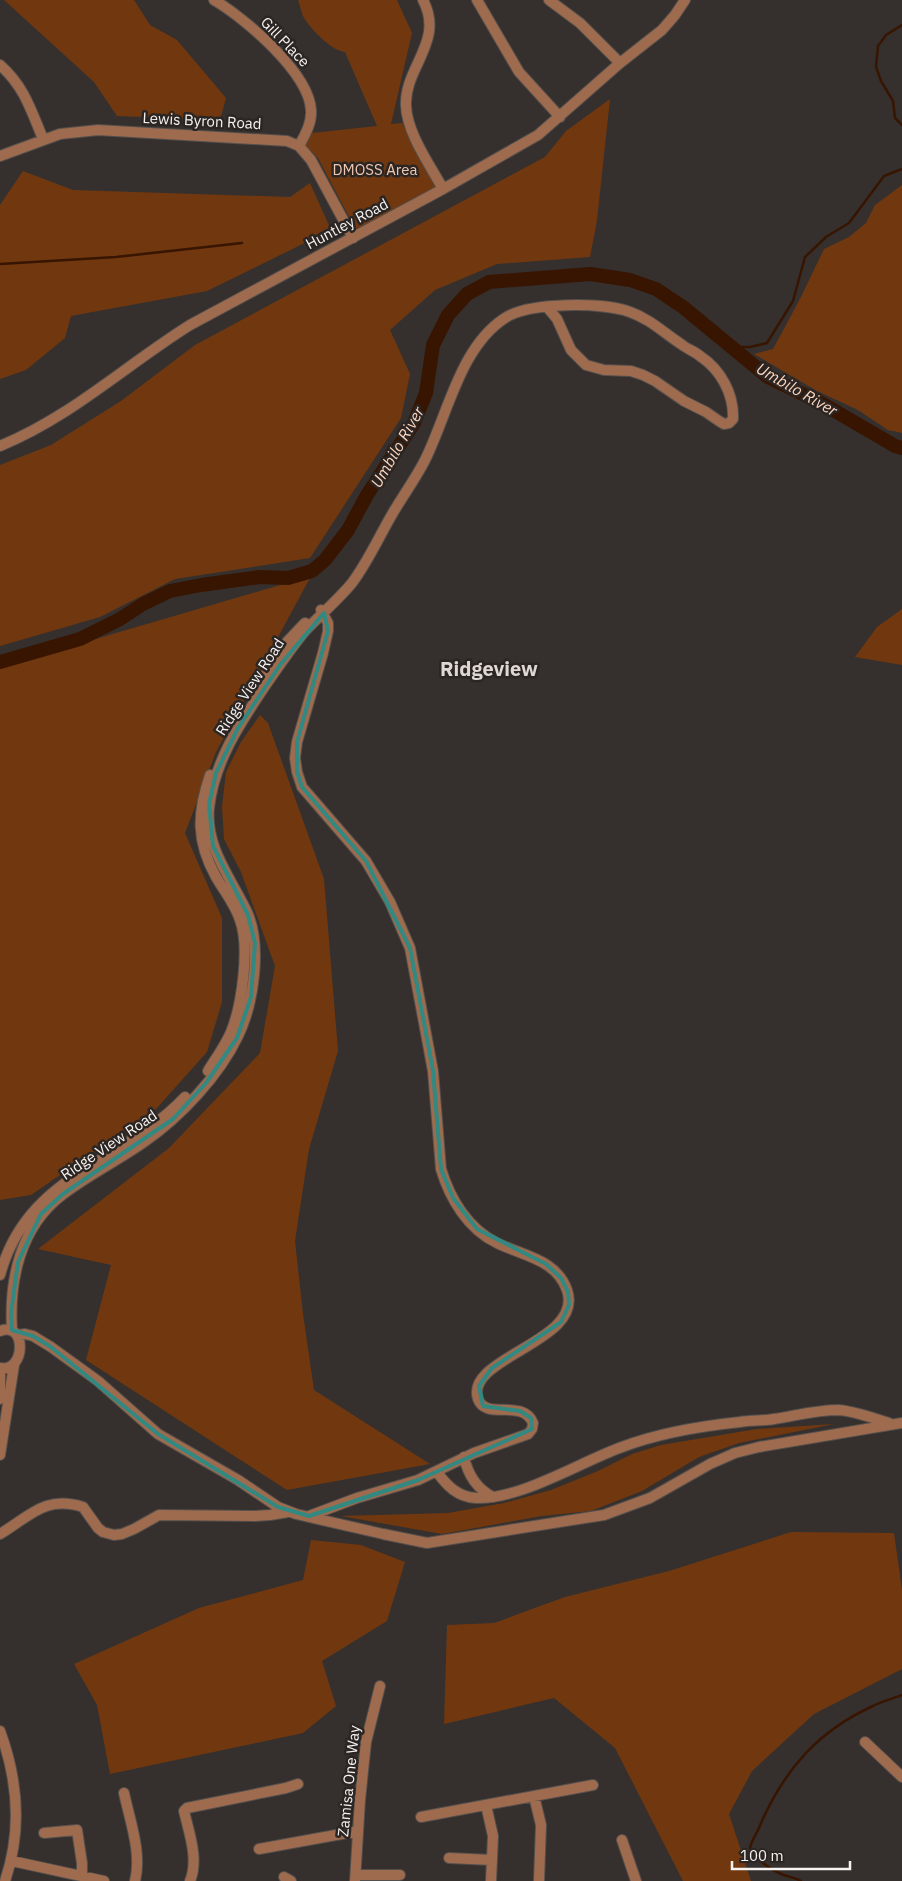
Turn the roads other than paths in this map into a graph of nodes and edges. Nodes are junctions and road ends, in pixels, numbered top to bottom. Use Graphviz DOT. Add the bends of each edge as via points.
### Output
graph roads {
  1 [pos="214,0"];
  2 [pos="423,0"];
  3 [pos="477,0"];
  4 [pos="549,0"];
  5 [pos="685,0"];
  6 [pos="620,63"];
  7 [pos="0,65"];
  8 [pos="560,117"];
  9 [pos="42,139"];
  10 [pos="299,146"];
  11 [pos="0,156"];
  12 [pos="444,189"];
  13 [pos="353,238"];
  14 [pos="546,307"];
  15 [pos="0,446"];
  16 [pos="322,611"];
  17 [pos="104,1163"];
  18 [pos="0,1276"];
  19 [pos="0,1332"];
  20 [pos="15,1332"];
  21 [pos="42,1342"];
  22 [pos="16,1361"];
  23 [pos="0,1368"];
  24 [pos="0,1374"];
  25 [pos="0,1399"];
  26 [pos="897,1424"];
  27 [pos="0,1455"];
  28 [pos="464,1458"];
  29 [pos="437,1472"];
  30 [pos="493,1497"];
  31 [pos="288,1512"];
  32 [pos="309,1516"];
  33 [pos="0,1534"];
  34 [pos="380,1686"];
  35 [pos="0,1731"];
  36 [pos="865,1742"];
  37 [pos="902,1777"];
  38 [pos="298,1784"];
  39 [pos="593,1785"];
  40 [pos="124,1793"];
  41 [pos="534,1796"];
  42 [pos="486,1804"];
  43 [pos="421,1816"];
  44 [pos="358,1831"];
  45 [pos="44,1833"];
  46 [pos="622,1840"];
  47 [pos="259,1849"];
  48 [pos="449,1858"];
  49 [pos="492,1860"];
  50 [pos="12,1861"];
  51 [pos="400,1875"];
  52 [pos="82,1876"];
  53 [pos="355,1878"];
  54 [pos="5,1881"];
  55 [pos="104,1881"];
  56 [pos="135,1881"];
  57 [pos="190,1881"];
  58 [pos="491,1881"];
  59 [pos="539,1881"];
  60 [pos="636,1881"];
  1 -- 10 [label="street, Gill Place" via="238,15 285,61 306,89 311,118"];
  2 -- 12 [label="street" via="430,29 427,45 407,94 407,112 414,134"];
  3 -- 8 [label="street" via="519,72"];
  4 -- 6 [label="street" via="580,23"];
  5 -- 6 [label="street, Huntley Road" via="662,30"];
  6 -- 8 [label="street, Huntley Road"];
  7 -- 9 [label="street" via="19,85"];
  8 -- 12 [label="street, Huntley Road" via="523,145"];
  9 -- 10 [label="street, Lewis Byron Road" via="98,130 279,140"];
  9 -- 11 [label="street, Lewis Byron Road"];
  10 -- 13 [label="street" via="311,160"];
  12 -- 13 [label="street, Huntley Road"];
  13 -- 15 [label="street, Huntley Road" via="190,325 58,417"];
  14 -- 14 [label="street, Ridge View Road" via="557,319 571,350 586,365 643,375 719,422 724,424 733,419 732,398 712,365 646,320 628,311 604,307"];
  14 -- 16 [label="street, Ridge View Road" via="522,309 506,316 475,347 424,462 356,577"];
  16 -- 17 [label="street, Ridge View Road" via="280,665 238,728 216,773 209,804 213,846 253,929 254,967 246,1018 222,1062 173,1120 144,1142"];
  16 -- 28 [label="street" via="328,630 297,742 296,772 302,787 366,861 390,902 410,948 433,1071 441,1169 453,1198 477,1229 496,1242 546,1264 561,1278 568,1292 569,1305 561,1322 492,1368 478,1386 479,1401 483,1406 520,1411 531,1418 532,1429 522,1437"];
  17 -- 18 [label="street, Ridge View Road" via="50,1194 34,1210 10,1249"];
  17 -- 20 [label="street, Ridge View Road" via="57,1199 29,1232 14,1284 11,1313"];
  19 -- 20 [label="street"];
  20 -- 21 [label="street" via="29,1334"];
  20 -- 22 [label="street, Ridge View Road" via="20,1342"];
  21 -- 22 [label="street" via="28,1345"];
  21 -- 31 [label="street" via="98,1381 158,1434"];
  22 -- 23 [label="street" via="8,1368"];
  22 -- 27 [label="street, Ridge View Road"];
  24 -- 25 [label="street"];
  26 -- 30 [label="street" via="855,1412 822,1411 669,1433 621,1447 555,1477"];
  26 -- 32 [label="street" via="735,1453 650,1498 604,1515 445,1541 409,1540"];
  28 -- 29 [label="street"];
  28 -- 30 [label="street" via="472,1478"];
  29 -- 30 [label="street" via="455,1491 475,1498"];
  29 -- 32 [label="street"];
  31 -- 32 [label="street"];
  31 -- 33 [label="street" via="270,1516 159,1515 134,1529 114,1534 98,1528 83,1508 63,1503 49,1504"];
  34 -- 44 [label="street, Zamisa One Way" via="366,1742"];
  35 -- 50 [label="street" via="12,1771 16,1800"];
  36 -- 37 [label="street"];
  38 -- 57 [label="street" via="187,1808 184,1811 193,1862"];
  39 -- 41 [label="street"];
  40 -- 56 [label="street" via="136,1847"];
  41 -- 42 [label="street"];
  41 -- 59 [label="street" via="541,1825"];
  42 -- 43 [label="street"];
  42 -- 49 [label="street" via="492,1826"];
  44 -- 47 [label="street"];
  44 -- 53 [label="street, Zamisa One Way"];
  45 -- 52 [label="street" via="77,1830"];
  46 -- 60 [label="street"];
  48 -- 49 [label="street"];
  49 -- 58 [label="street"];
  50 -- 52 [label="street"];
  50 -- 54 [label="street"];
  51 -- 53 [label="street"];
  52 -- 55 [label="street"];
}
